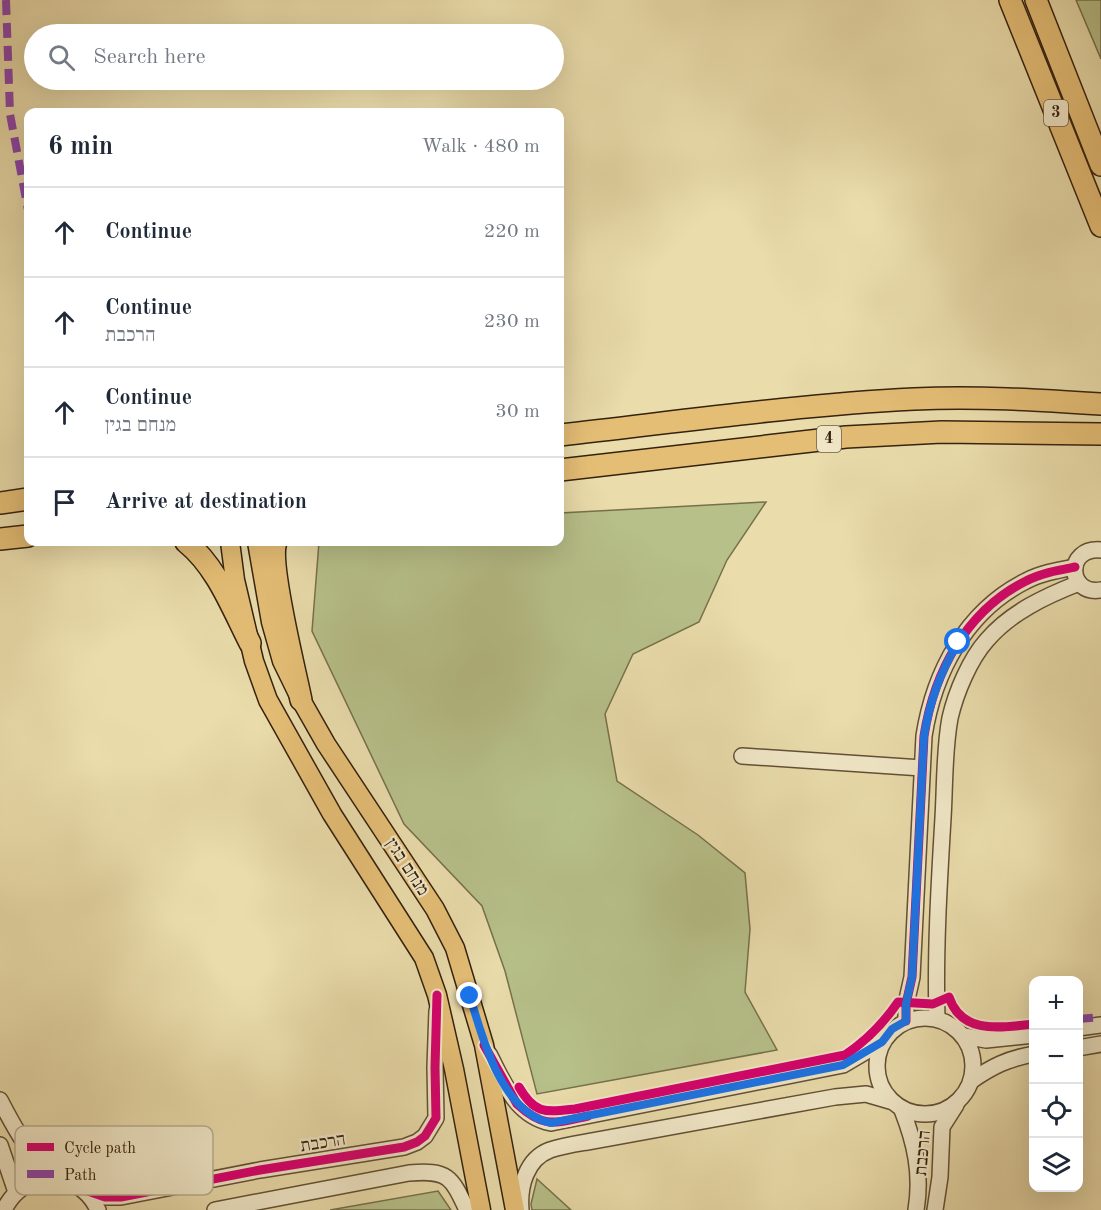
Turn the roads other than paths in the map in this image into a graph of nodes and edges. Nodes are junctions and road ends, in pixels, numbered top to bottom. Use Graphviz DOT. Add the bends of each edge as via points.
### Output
graph roads {
  1 [pos="1010,0"];
  2 [pos="1036,0"];
  3 [pos="1101,165"];
  4 [pos="1101,226"];
  5 [pos="1098,402"];
  6 [pos="1073,434"];
  7 [pos="1101,434"];
  8 [pos="564,435"];
  9 [pos="1101,446"];
  10 [pos="564,470"];
  11 [pos="24,499"];
  12 [pos="0,502"];
  13 [pos="24,536"];
  14 [pos="0,539"];
  15 [pos="191,546"];
  16 [pos="231,546"];
  17 [pos="258,546"];
  18 [pos="274,546"];
  19 [pos="1101,550"];
  20 [pos="1075,567"];
  21 [pos="1080,583"];
  22 [pos="1101,590"];
  23 [pos="250,643"];
  24 [pos="301,700"];
  25 [pos="742,756"];
  26 [pos="922,768"];
  27 [pos="437,995"];
  28 [pos="938,1019"];
  29 [pos="906,1021"];
  30 [pos="1101,1025"];
  31 [pos="1083,1027"];
  32 [pos="964,1036"];
  33 [pos="1029,1036"];
  34 [pos="882,1042"];
  35 [pos="1101,1044"];
  36 [pos="484,1045"];
  37 [pos="1083,1047"];
  38 [pos="1029,1055"];
  39 [pos="971,1081"];
  40 [pos="0,1100"];
  41 [pos="958,1102"];
  42 [pos="896,1105"];
  43 [pos="15,1131"];
  44 [pos="0,1145"];
  45 [pos="213,1179"];
  46 [pos="15,1189"];
  47 [pos="15,1194"];
  48 [pos="88,1195"];
  49 [pos="99,1195"];
  50 [pos="132,1195"];
  51 [pos="4,1210"];
  52 [pos="98,1210"];
  53 [pos="215,1210"];
  54 [pos="467,1210"];
  55 [pos="481,1210"];
  56 [pos="515,1210"];
  57 [pos="520,1210"];
  58 [pos="916,1210"];
  59 [pos="935,1210"];
  1 -- 4 [label="highway, 3"];
  2 -- 3 [label="highway, 3"];
  5 -- 8 [label="highway, 4" via="916,399"];
  6 -- 7 [label="highway, 4"];
  6 -- 9 [label="highway"];
  6 -- 10 [label="highway, 4" via="942,432 846,437"];
  11 -- 12 [label="highway"];
  13 -- 14 [label="highway"];
  15 -- 23 [label="highway" via="218,581"];
  16 -- 23 [label="main road, מנחם בגין"];
  17 -- 24 [label="main road, מנחם בגין" via="271,622 282,661"];
  18 -- 24 [label="highway" via="276,576"];
  19 -- 20 [label="street" via="1085,552"];
  20 -- 21 [label="street"];
  20 -- 26 [label="street" via="1028,580 1012,589 976,619 958,642 928,707"];
  21 -- 22 [label="street" via="1090,591"];
  21 -- 28 [label="street" via="1025,608 986,640 957,694 950,719 946,766 937,932"];
  23 -- 27 [label="main road, מנחם בגין" via="268,700 332,814 424,958"];
  24 -- 36 [label="main road, מנחם בגין" via="435,909 455,948"];
  25 -- 26 [label="street"];
  26 -- 29 [label="street" via="912,977"];
  27 -- 45 [label="street, הרכבת" via="436,1118 425,1136 404,1147"];
  27 -- 55 [label="main road, מנחם בגין"];
  28 -- 29 [label="street"];
  28 -- 32 [label="street"];
  29 -- 34 [label="street" via="892,1029"];
  30 -- 31 [label="street"];
  32 -- 33 [label="street" via="986,1040"];
  32 -- 39 [label="street" via="974,1066"];
  34 -- 36 [label="street" via="843,1065 551,1123 539,1121 517,1104"];
  34 -- 42 [label="street" via="877,1072 881,1088"];
  35 -- 37 [label="street"];
  36 -- 56 [label="main road, מנחם בגין"];
  38 -- 39 [label="street" via="994,1065"];
  39 -- 41 [label="street"];
  40 -- 43 [label="street"];
  41 -- 42 [label="street" via="931,1115 916,1114"];
  41 -- 59 [label="street, הרכבת" via="942,1127"];
  42 -- 57 [label="street" via="866,1094 835,1097 549,1151 537,1157 526,1173 519,1193"];
  42 -- 58 [label="street, הרכבת" via="916,1151"];
  44 -- 46 [label="street"];
  47 -- 51 [label="street"];
  48 -- 52 [label="street"];
  49 -- 50 [label="street, הרכבת"];
  53 -- 54 [label="street" via="427,1172 443,1174 456,1186"];
}
